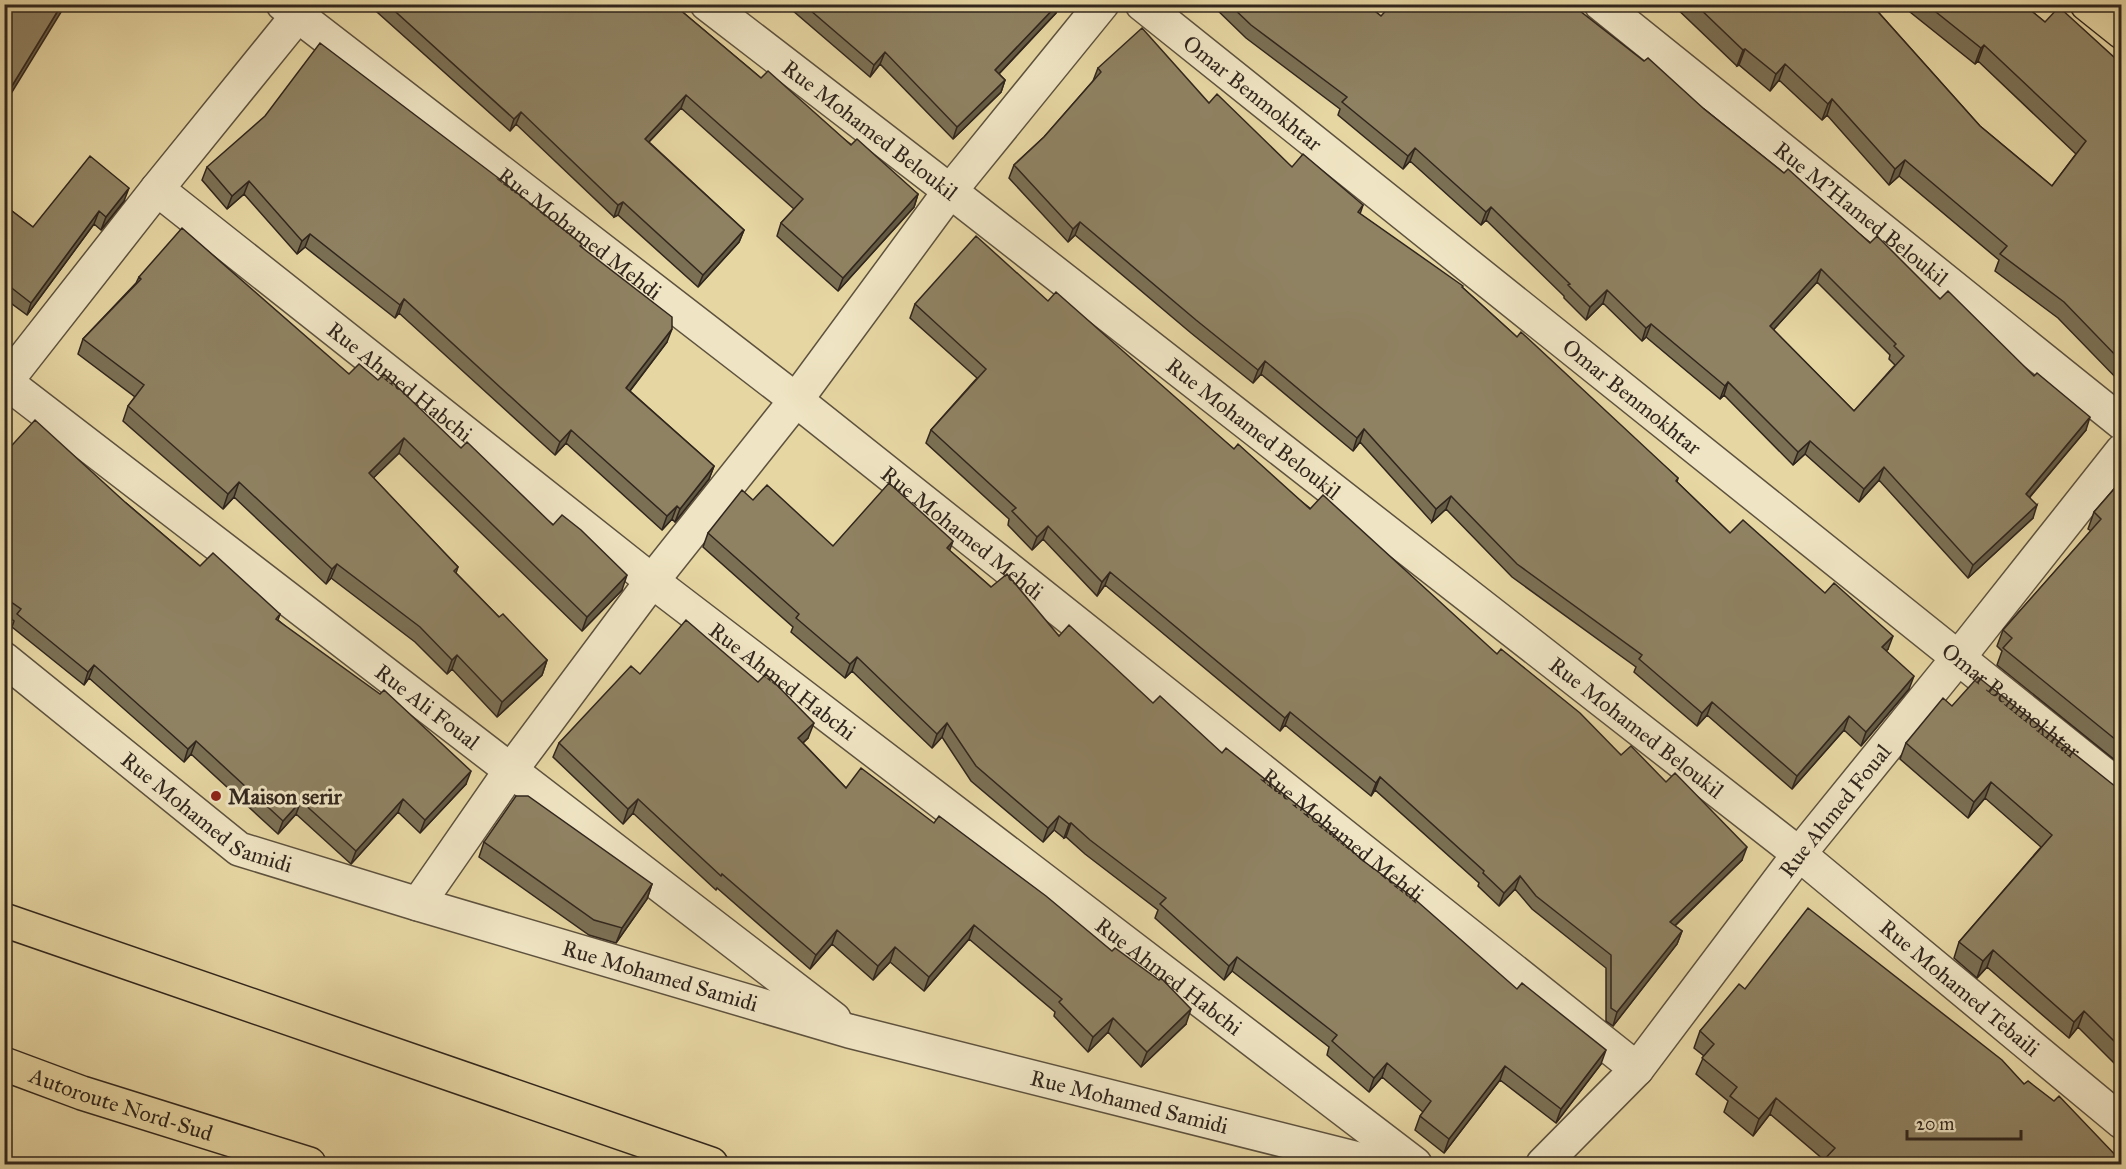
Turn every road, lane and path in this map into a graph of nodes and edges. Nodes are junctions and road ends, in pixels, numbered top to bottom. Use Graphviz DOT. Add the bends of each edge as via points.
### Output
graph roads {
  1 [pos="707,4"];
  2 [pos="1102,4"];
  3 [pos="1142,4"];
  4 [pos="1601,4"];
  5 [pos="2086,4"];
  6 [pos="296,8"];
  7 [pos="2121,32"];
  8 [pos="158,189"];
  9 [pos="950,191"];
  10 [pos="5,383"];
  11 [pos="796,400"];
  12 [pos="2121,423"];
  13 [pos="2121,451"];
  14 [pos="652,580"];
  15 [pos="1958,658"];
  16 [pos="4,659"];
  17 [pos="511,770"];
  18 [pos="2121,789"];
  19 [pos="1798,854"];
  20 [pos="418,904"];
  21 [pos="4,920"];
  22 [pos="849,1031"];
  23 [pos="4,1064"];
  24 [pos="1636,1069"];
  25 [pos="2121,1122"];
  26 [pos="309,1164"];
  27 [pos="711,1164"];
  28 [pos="1378,1164"];
  29 [pos="1415,1164"];
  30 [pos="1543,1164"];
  1 -- 9 [label="street, Rue Mohamed Beloukil"];
  2 -- 9 [label="street"];
  3 -- 15 [label="street, Omar Benmokhtar"];
  4 -- 12 [label="street, Rue M'Hamed Beloukil"];
  5 -- 7 [label="main road"];
  6 -- 8 [label="street"];
  6 -- 11 [label="street, Rue Mohamed Mehdi"];
  8 -- 10 [label="street"];
  8 -- 14 [label="street, Rue Ahmed Habchi"];
  9 -- 11 [label="street"];
  9 -- 19 [label="street, Rue Mohamed Beloukil"];
  10 -- 17 [label="street, Rue Ali Foual"];
  11 -- 14 [label="street"];
  11 -- 24 [label="street, Rue Mohamed Mehdi"];
  13 -- 15 [label="street, Rue Ahmed Foual"];
  14 -- 17 [label="street"];
  14 -- 29 [label="street, Rue Ahmed Habchi"];
  15 -- 18 [label="street, Omar Benmokhtar"];
  15 -- 19 [label="street, Rue Ahmed Foual"];
  16 -- 20 [label="street, Rue Mohamed Samidi" via="239,849"];
  17 -- 20 [label="street"];
  17 -- 22 [label="street, Rue Ali Foual"];
  19 -- 24 [label="street, Rue Ahmed Foual"];
  19 -- 25 [label="street, Rue Mohamed Tebaili"];
  20 -- 22 [label="street, Rue Mohamed Samidi"];
  21 -- 27 [label="main road"];
  22 -- 28 [label="street, Rue Mohamed Samidi"];
  23 -- 26 [label="main road, Autoroute Nord-Sud" via="82,1093"];
  24 -- 30 [label="street, Rue Ahmed Foual"];
}
